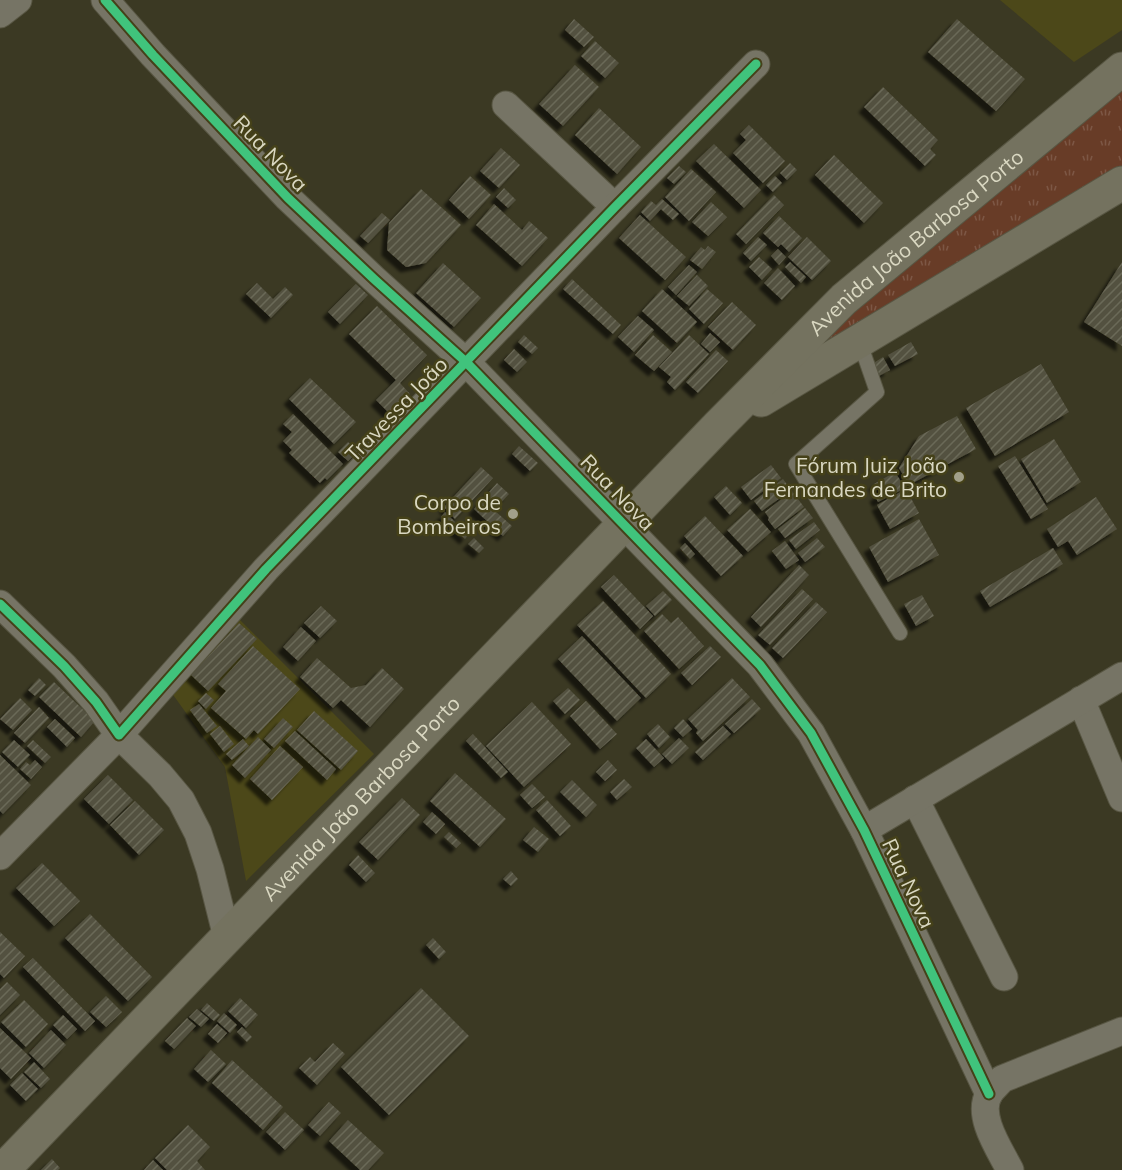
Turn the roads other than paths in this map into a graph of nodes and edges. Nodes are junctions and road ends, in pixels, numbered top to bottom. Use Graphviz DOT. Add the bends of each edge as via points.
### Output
graph roads {
  1 [pos="18,0"];
  2 [pos="105,0"];
  3 [pos="0,14"];
  4 [pos="756,64"];
  5 [pos="1122,69"];
  6 [pos="506,105"];
  7 [pos="1122,183"];
  8 [pos="615,207"];
  9 [pos="859,340"];
  10 [pos="466,362"];
  11 [pos="718,426"];
  12 [pos="624,524"];
  13 [pos="0,604"];
  14 [pos="900,633"];
  15 [pos="1122,676"];
  16 [pos="1081,700"];
  17 [pos="119,735"];
  18 [pos="1122,798"];
  19 [pos="915,799"];
  20 [pos="864,830"];
  21 [pos="0,856"];
  22 [pos="227,937"];
  23 [pos="1004,976"];
  24 [pos="1122,1031"];
  25 [pos="989,1094"];
  26 [pos="3,1170"];
  27 [pos="1010,1170"];
  1 -- 3 [label="street"];
  2 -- 10 [label="street, Rua Nova" via="288,198"];
  4 -- 8 [label="street, Travessa João"];
  5 -- 11 [label="main road, Avenida João Barbosa Porto" via="844,299"];
  6 -- 8 [label="street"];
  7 -- 9 [label="main road, Avenida João Barbosa Porto"];
  8 -- 10 [label="street, Travessa João"];
  9 -- 11 [label="main road, Avenida João Barbosa Porto"];
  9 -- 14 [label="lane" via="877,392 796,464"];
  10 -- 12 [label="street, Rua Nova"];
  10 -- 17 [label="street, Travessa João" via="267,569"];
  11 -- 12 [label="main road, Avenida João Barbosa Porto"];
  12 -- 20 [label="street, Rua Nova" via="760,665 811,733"];
  12 -- 22 [label="main road, Avenida João Barbosa Porto"];
  13 -- 17 [label="street" via="64,666"];
  15 -- 16 [label="street"];
  16 -- 18 [label="street"];
  16 -- 19 [label="street"];
  17 -- 21 [label="street, Travessa João"];
  17 -- 22 [label="street" via="181,800 198,833"];
  19 -- 20 [label="street"];
  19 -- 23 [label="street"];
  20 -- 25 [label="street, Rua Nova"];
  22 -- 26 [label="main road, Avenida João Barbosa Porto"];
  24 -- 25 [label="street" via="1002,1079"];
  25 -- 27 [label="street" via="984,1109 988,1125"];
}
